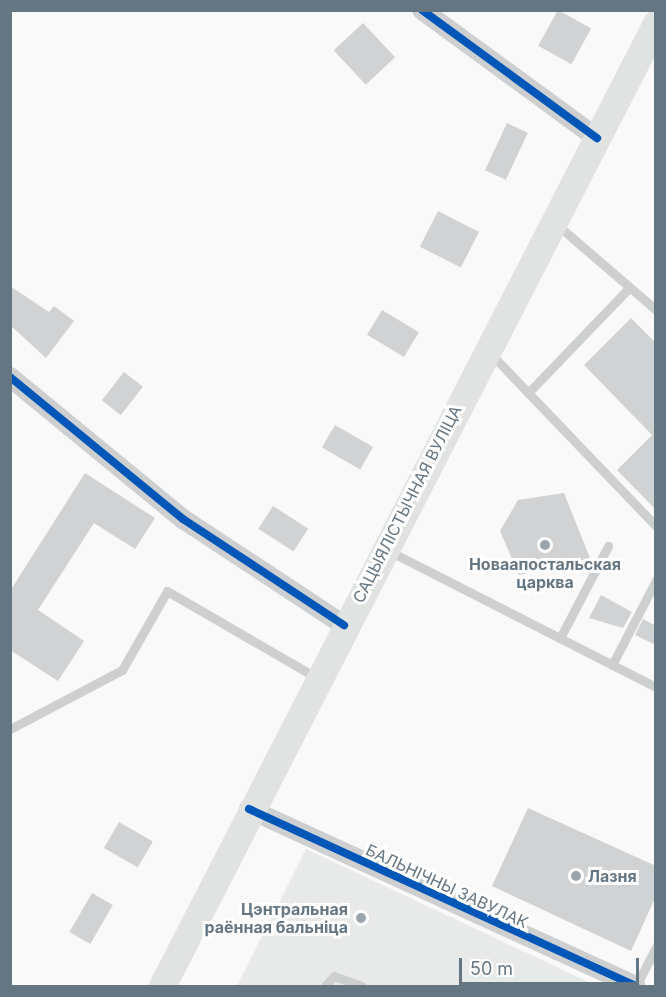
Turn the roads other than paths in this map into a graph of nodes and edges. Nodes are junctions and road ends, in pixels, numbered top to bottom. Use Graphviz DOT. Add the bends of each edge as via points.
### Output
graph roads {
  1 [pos="422,10"];
  2 [pos="656,22"];
  3 [pos="597,138"];
  4 [pos="553,222"];
  5 [pos="628,289"];
  6 [pos="656,310"];
  7 [pos="487,350"];
  8 [pos="10,377"];
  9 [pos="528,393"];
  10 [pos="655,527"];
  11 [pos="608,546"];
  12 [pos="384,548"];
  13 [pos="656,580"];
  14 [pos="344,625"];
  15 [pos="560,638"];
  16 [pos="612,665"];
  17 [pos="317,678"];
  18 [pos="656,687"];
  19 [pos="10,729"];
  20 [pos="249,808"];
  21 [pos="656,947"];
  22 [pos="162,987"];
  23 [pos="324,987"];
  24 [pos="362,987"];
  25 [pos="635,987"];
  1 -- 3 [label="street"];
  2 -- 3 [label="main road, САЦЫЯЛІСТЫЧНАЯ ВУЛІЦА"];
  3 -- 4 [label="main road, САЦЫЯЛІСТЫЧНАЯ ВУЛІЦА"];
  4 -- 5 [label="lane"];
  4 -- 7 [label="main road, САЦЫЯЛІСТЫЧНАЯ ВУЛІЦА"];
  5 -- 6 [label="lane"];
  5 -- 9 [label="lane"];
  7 -- 9 [label="lane"];
  7 -- 12 [label="main road, САЦЫЯЛІСТЫЧНАЯ ВУЛІЦА"];
  8 -- 14 [label="street" via="183,519"];
  9 -- 10 [label="lane"];
  11 -- 15 [label="lane"];
  12 -- 14 [label="main road, САЦЫЯЛІСТЫЧНАЯ ВУЛІЦА"];
  12 -- 15 [label="lane"];
  13 -- 16 [label="lane"];
  14 -- 17 [label="main road, САЦЫЯЛІСТЫЧНАЯ ВУЛІЦА"];
  15 -- 16 [label="lane"];
  16 -- 18 [label="lane"];
  17 -- 19 [label="lane" via="167,591 122,670"];
  17 -- 20 [label="main road, САЦЫЯЛІСТЫЧНАЯ ВУЛІЦА"];
  20 -- 22 [label="main road, САЦЫЯЛІСТЫЧНАЯ ВУЛІЦА"];
  20 -- 25 [label="street, БАЛЬНІЧНЫ ЗАВУЛАК"];
  21 -- 25 [label="lane"];
  23 -- 24 [label="lane" via="333,976"];
}
